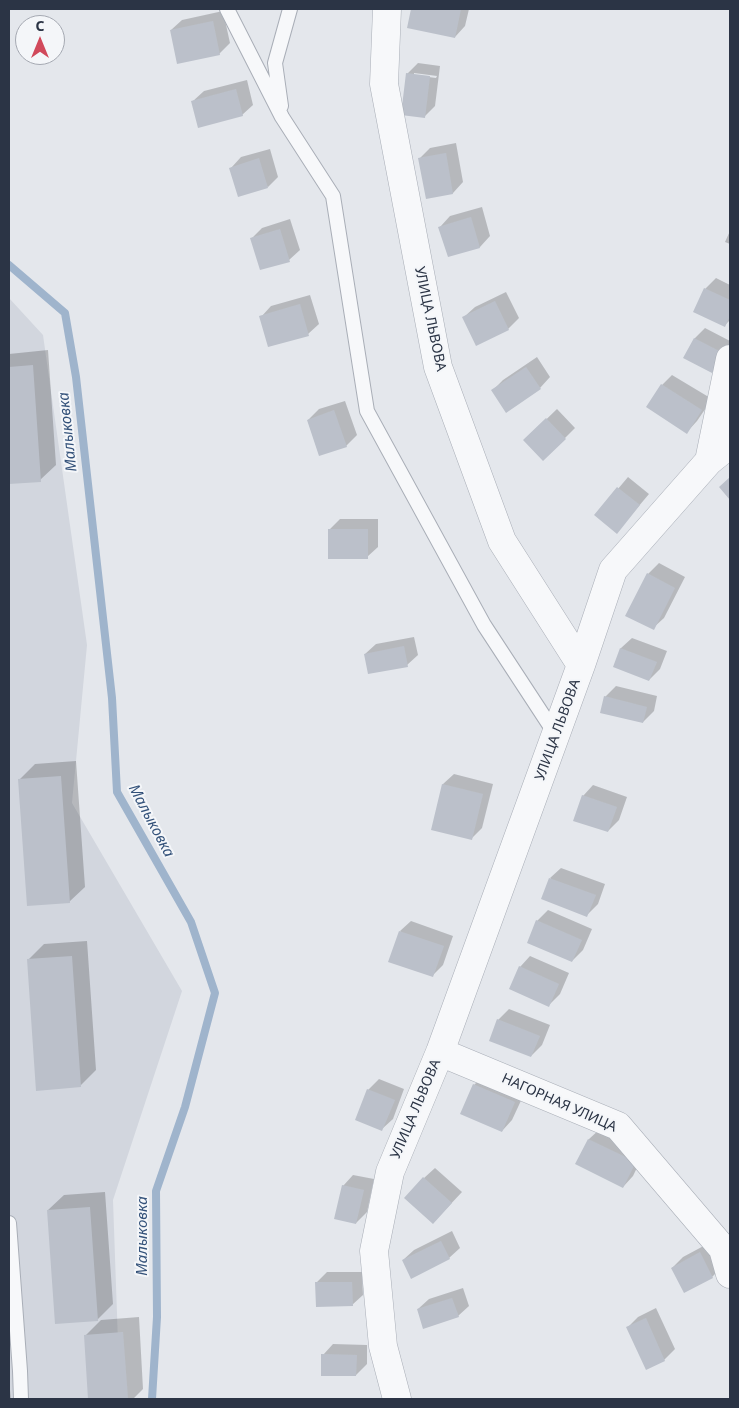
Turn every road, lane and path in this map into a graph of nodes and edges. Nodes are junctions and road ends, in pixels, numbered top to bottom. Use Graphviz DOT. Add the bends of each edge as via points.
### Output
graph roads {
  1 [pos="227,9"];
  2 [pos="290,9"];
  3 [pos="387,9"];
  4 [pos="282,117"];
  5 [pos="730,359"];
  6 [pos="730,444"];
  7 [pos="709,460"];
  8 [pos="581,665"];
  9 [pos="556,736"];
  10 [pos="440,1052"];
  11 [pos="9,1223"];
  12 [pos="730,1274"];
  13 [pos="21,1399"];
  14 [pos="397,1399"];
  1 -- 4 [label="lane"];
  2 -- 4 [label="lane" via="275,62"];
  3 -- 8 [label="street, УЛИЦА ЛЬВОВА" via="384,84 438,367 502,541"];
  4 -- 9 [label="lane" via="333,196 367,411 484,625"];
  5 -- 7 [label="street"];
  6 -- 7 [label="street"];
  7 -- 8 [label="street" via="613,570"];
  8 -- 9 [label="street, УЛИЦА ЛЬВОВА"];
  9 -- 10 [label="street, УЛИЦА ЛЬВОВА"];
  10 -- 12 [label="street, НАГОРНАЯ УЛИЦА" via="618,1126 723,1249"];
  10 -- 14 [label="street, УЛИЦА ЛЬВОВА" via="390,1172 374,1250 383,1346"];
  11 -- 13 [label="lane"];
}
